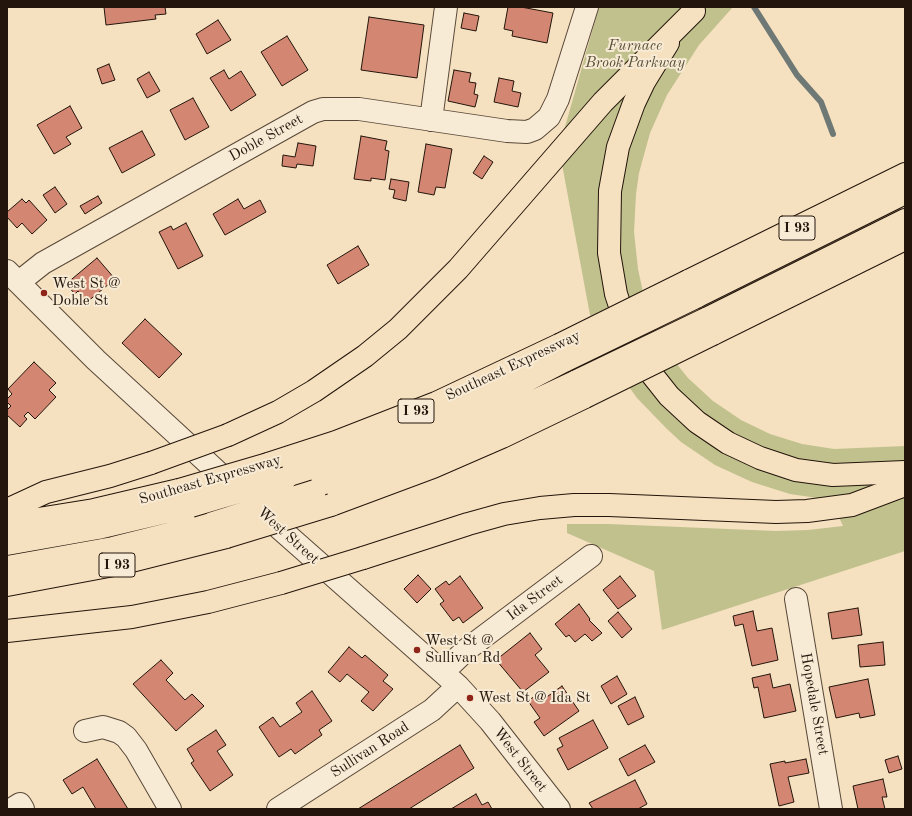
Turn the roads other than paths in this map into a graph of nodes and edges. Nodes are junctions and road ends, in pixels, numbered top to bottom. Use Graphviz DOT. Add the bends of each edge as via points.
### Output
graph roads {
  1 [pos="446,7"];
  2 [pos="587,7"];
  3 [pos="695,9"];
  4 [pos="431,120"];
  5 [pos="905,174"];
  6 [pos="905,193"];
  7 [pos="905,220"];
  8 [pos="905,239"];
  9 [pos="13,276"];
  10 [pos="692,289"];
  11 [pos="710,326"];
  12 [pos="563,352"];
  13 [pos="905,472"];
  14 [pos="905,485"];
  15 [pos="185,498"];
  16 [pos="7,510"];
  17 [pos="7,524"];
  18 [pos="219,530"];
  19 [pos="7,544"];
  20 [pos="591,556"];
  21 [pos="7,567"];
  22 [pos="7,585"];
  23 [pos="796,599"];
  24 [pos="7,630"];
  25 [pos="451,679"];
  26 [pos="85,731"];
  27 [pos="12,809"];
  28 [pos="22,809"];
  29 [pos="170,809"];
  30 [pos="278,809"];
  31 [pos="558,809"];
  32 [pos="832,809"];
  1 -- 4 [label="street"];
  2 -- 4 [label="street, Doble Street" via="558,99 549,117 542,124 527,132 518,132"];
  3 -- 13 [label="main road" via="665,47 644,82 625,124 613,169 608,232 612,274 622,315 637,350 657,382 682,410 712,433 743,451 778,464 814,473 852,475"];
  3 -- 16 [label="main road, bridge" via="612,93 458,268 398,329 365,356 278,412 228,435 110,476 46,492"];
  4 -- 9 [label="street, Doble Street" via="334,107 313,112 43,263"];
  5 -- 10 [label="main road, Southeast Expressway / I 93"];
  6 -- 10 [label="main road, I 93"];
  7 -- 11 [label="main road, I 93"];
  8 -- 11 [label="main road, I 93"];
  9 -- 25 [label="street, West Street" via="171,431 354,596"];
  10 -- 12 [label="main road, Southeast Expressway / I 93, bridge"];
  11 -- 18 [label="main road, I 93, bridge" via="581,389 502,437 440,464"];
  12 -- 15 [label="main road, Southeast Expressway / I 93, bridge" via="336,442 268,464"];
  12 -- 15 [label="main road, I 93, bridge" via="510,389 443,420 342,460 286,478"];
  14 -- 24 [label="main road, bridge" via="852,505 807,511 609,505 540,508 468,524 281,583 208,602 132,617"];
  15 -- 17 [label="main road, Southeast Expressway / I 93"];
  15 -- 19 [label="main road, I 93" via="98,528"];
  18 -- 21 [label="main road, I 93"];
  18 -- 22 [label="main road, I 93" via="119,564"];
  20 -- 25 [label="street, Ida Street" via="466,650"];
  23 -- 32 [label="street, Hopedale Street"];
  25 -- 30 [label="street, Sullivan Road" via="432,710"];
  25 -- 31 [label="street, West Street" via="490,721"];
  26 -- 29 [label="street" via="103,727 126,737"];
  27 -- 28 [label="street" via="20,804"];
}
